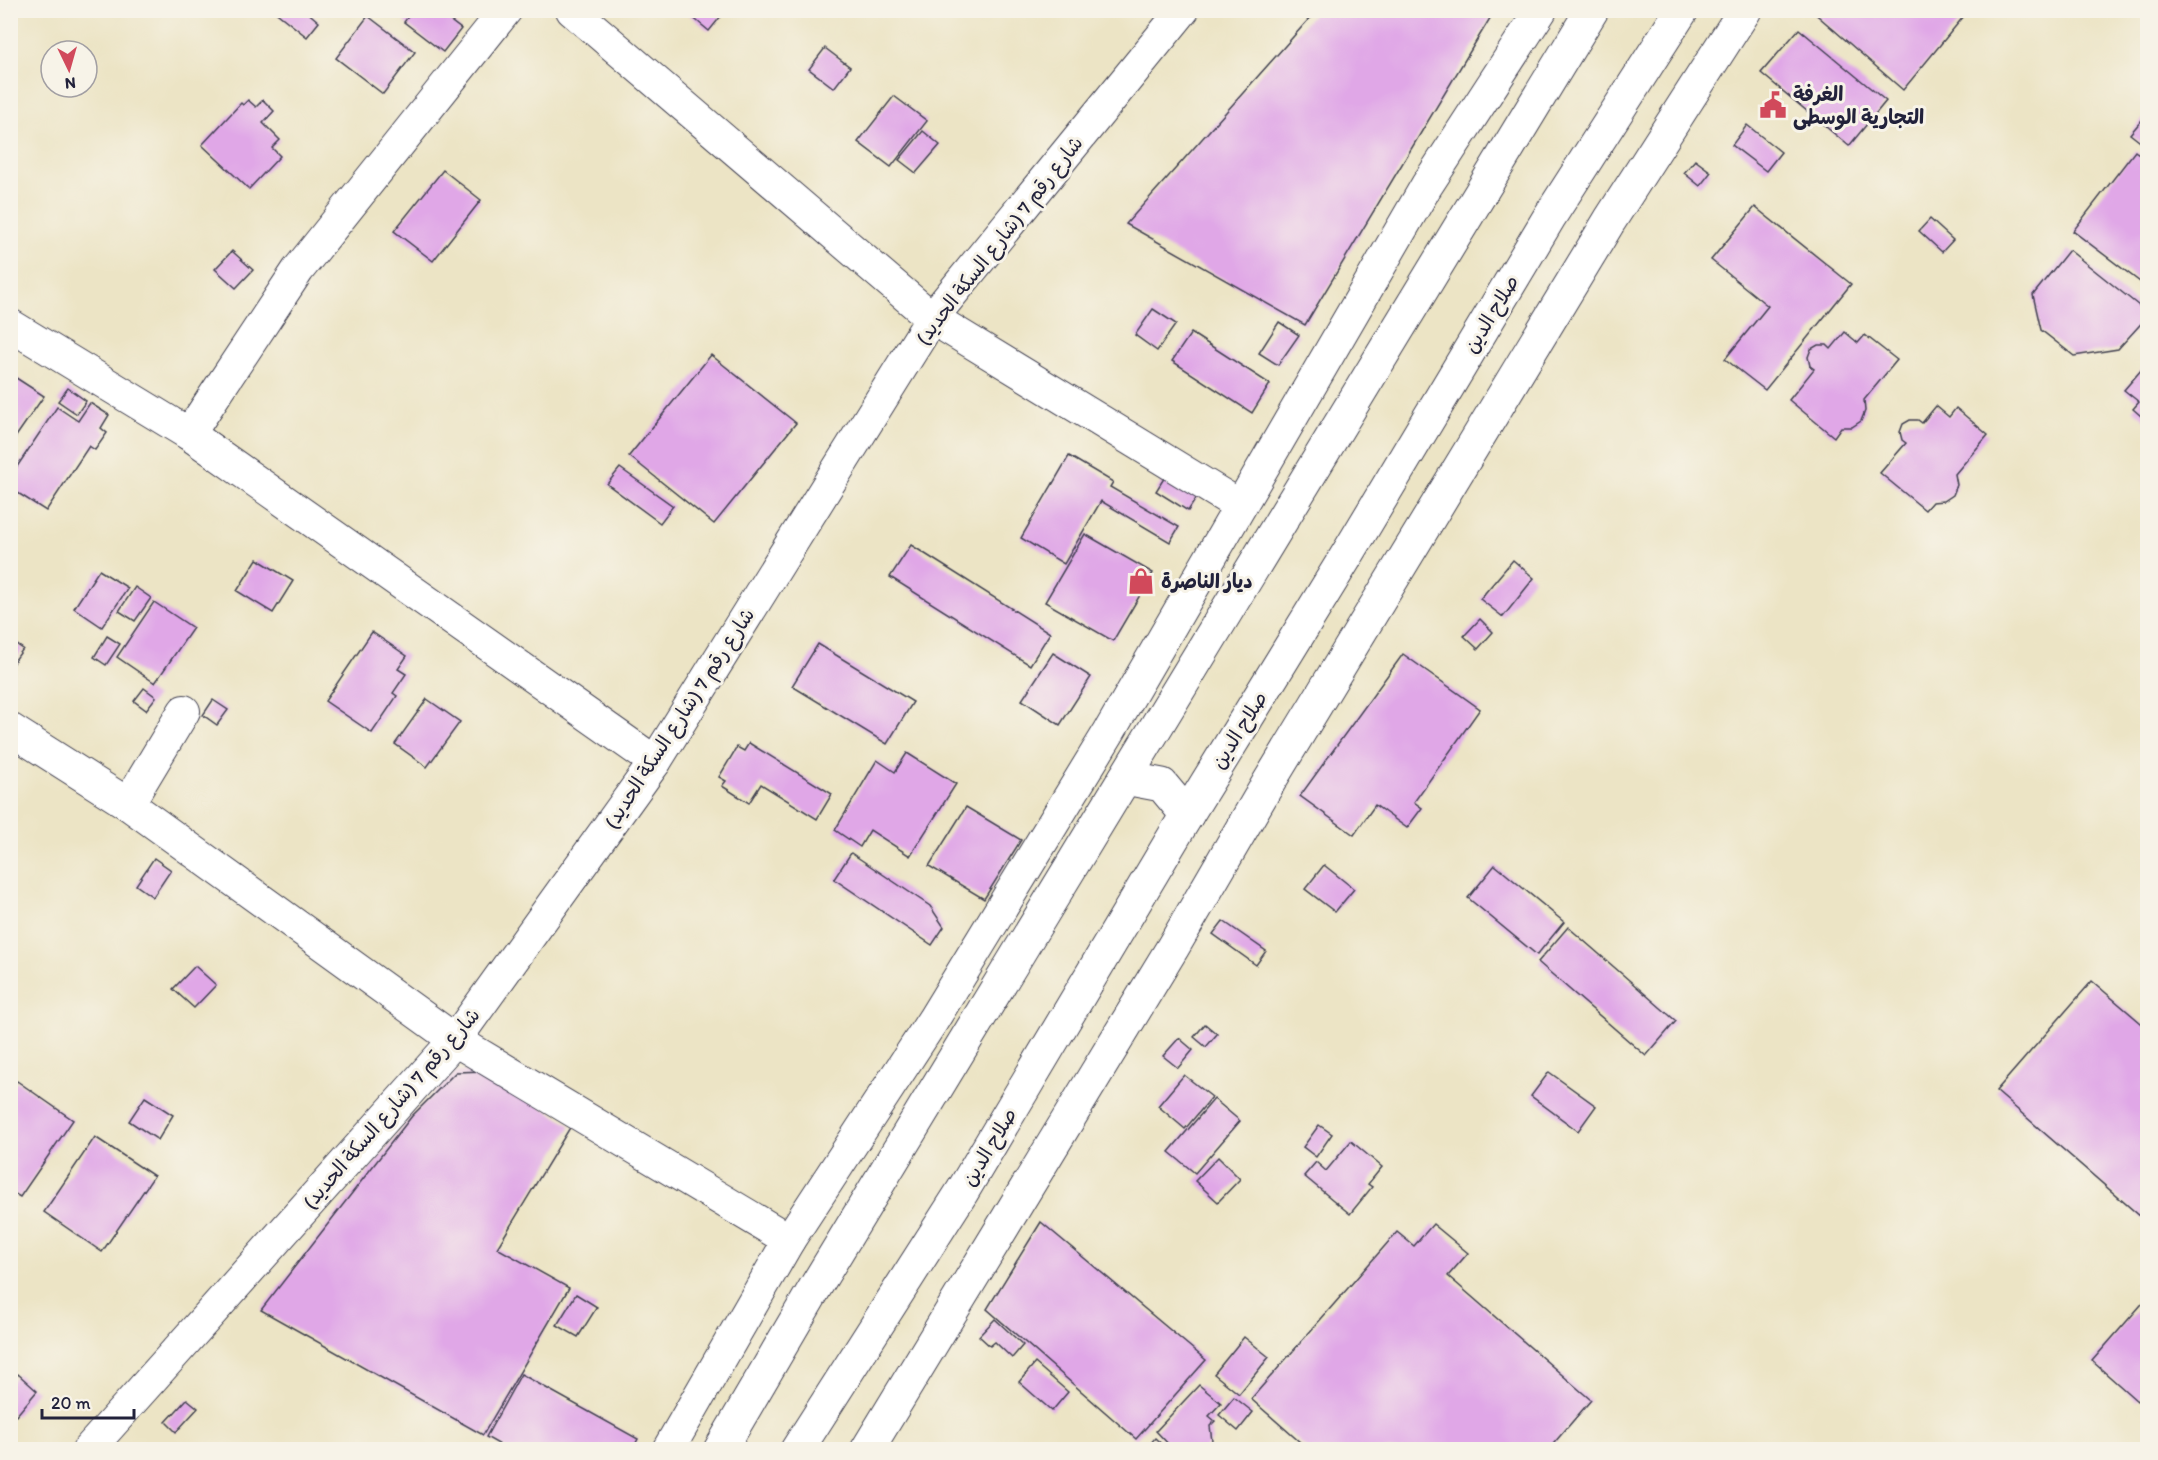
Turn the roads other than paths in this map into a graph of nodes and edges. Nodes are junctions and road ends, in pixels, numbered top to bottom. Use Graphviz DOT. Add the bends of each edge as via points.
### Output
graph roads {
  1 [pos="506,10"];
  2 [pos="572,10"];
  3 [pos="1183,10"];
  4 [pos="1541,10"];
  5 [pos="1592,10"];
  6 [pos="1682,10"];
  7 [pos="1745,10"];
  8 [pos="932,318"];
  9 [pos="10,325"];
  10 [pos="189,434"];
  11 [pos="1240,506"];
  12 [pos="184,711"];
  13 [pos="10,729"];
  14 [pos="655,762"];
  15 [pos="1125,778"];
  16 [pos="128,804"];
  17 [pos="1187,815"];
  18 [pos="455,1040"];
  19 [pos="789,1240"];
  20 [pos="88,1449"];
  21 [pos="668,1449"];
  22 [pos="720,1449"];
  23 [pos="797,1449"];
  24 [pos="867,1449"];
  1 -- 10 [label="street" via="298,270"];
  2 -- 8 [label="street"];
  3 -- 8 [label="street, شارع رقم 7 (شارع السكة الحديد)"];
  4 -- 11 [label="street" via="1427,184"];
  5 -- 15 [label="main road"];
  6 -- 17 [label="main road, صلاح الدين" via="1550,216"];
  7 -- 24 [label="main road" via="1610,220"];
  8 -- 11 [label="street"];
  8 -- 14 [label="street, شارع رقم 7 (شارع السكة الحديد)"];
  9 -- 10 [label="street"];
  10 -- 14 [label="street"];
  11 -- 19 [label="street" via="1109,732 933,1020"];
  12 -- 16 [label="street"];
  13 -- 16 [label="street"];
  14 -- 18 [label="street, شارع رقم 7 (شارع السكة الحديد)"];
  15 -- 17 [label="main road" via="1162,785"];
  15 -- 22 [label="main road"];
  16 -- 18 [label="street"];
  17 -- 23 [label="main road, صلاح الدين" via="962,1192"];
  18 -- 19 [label="street"];
  18 -- 20 [label="street, شارع رقم 7 (شارع السكة الحديد)"];
  19 -- 21 [label="street"];
}
